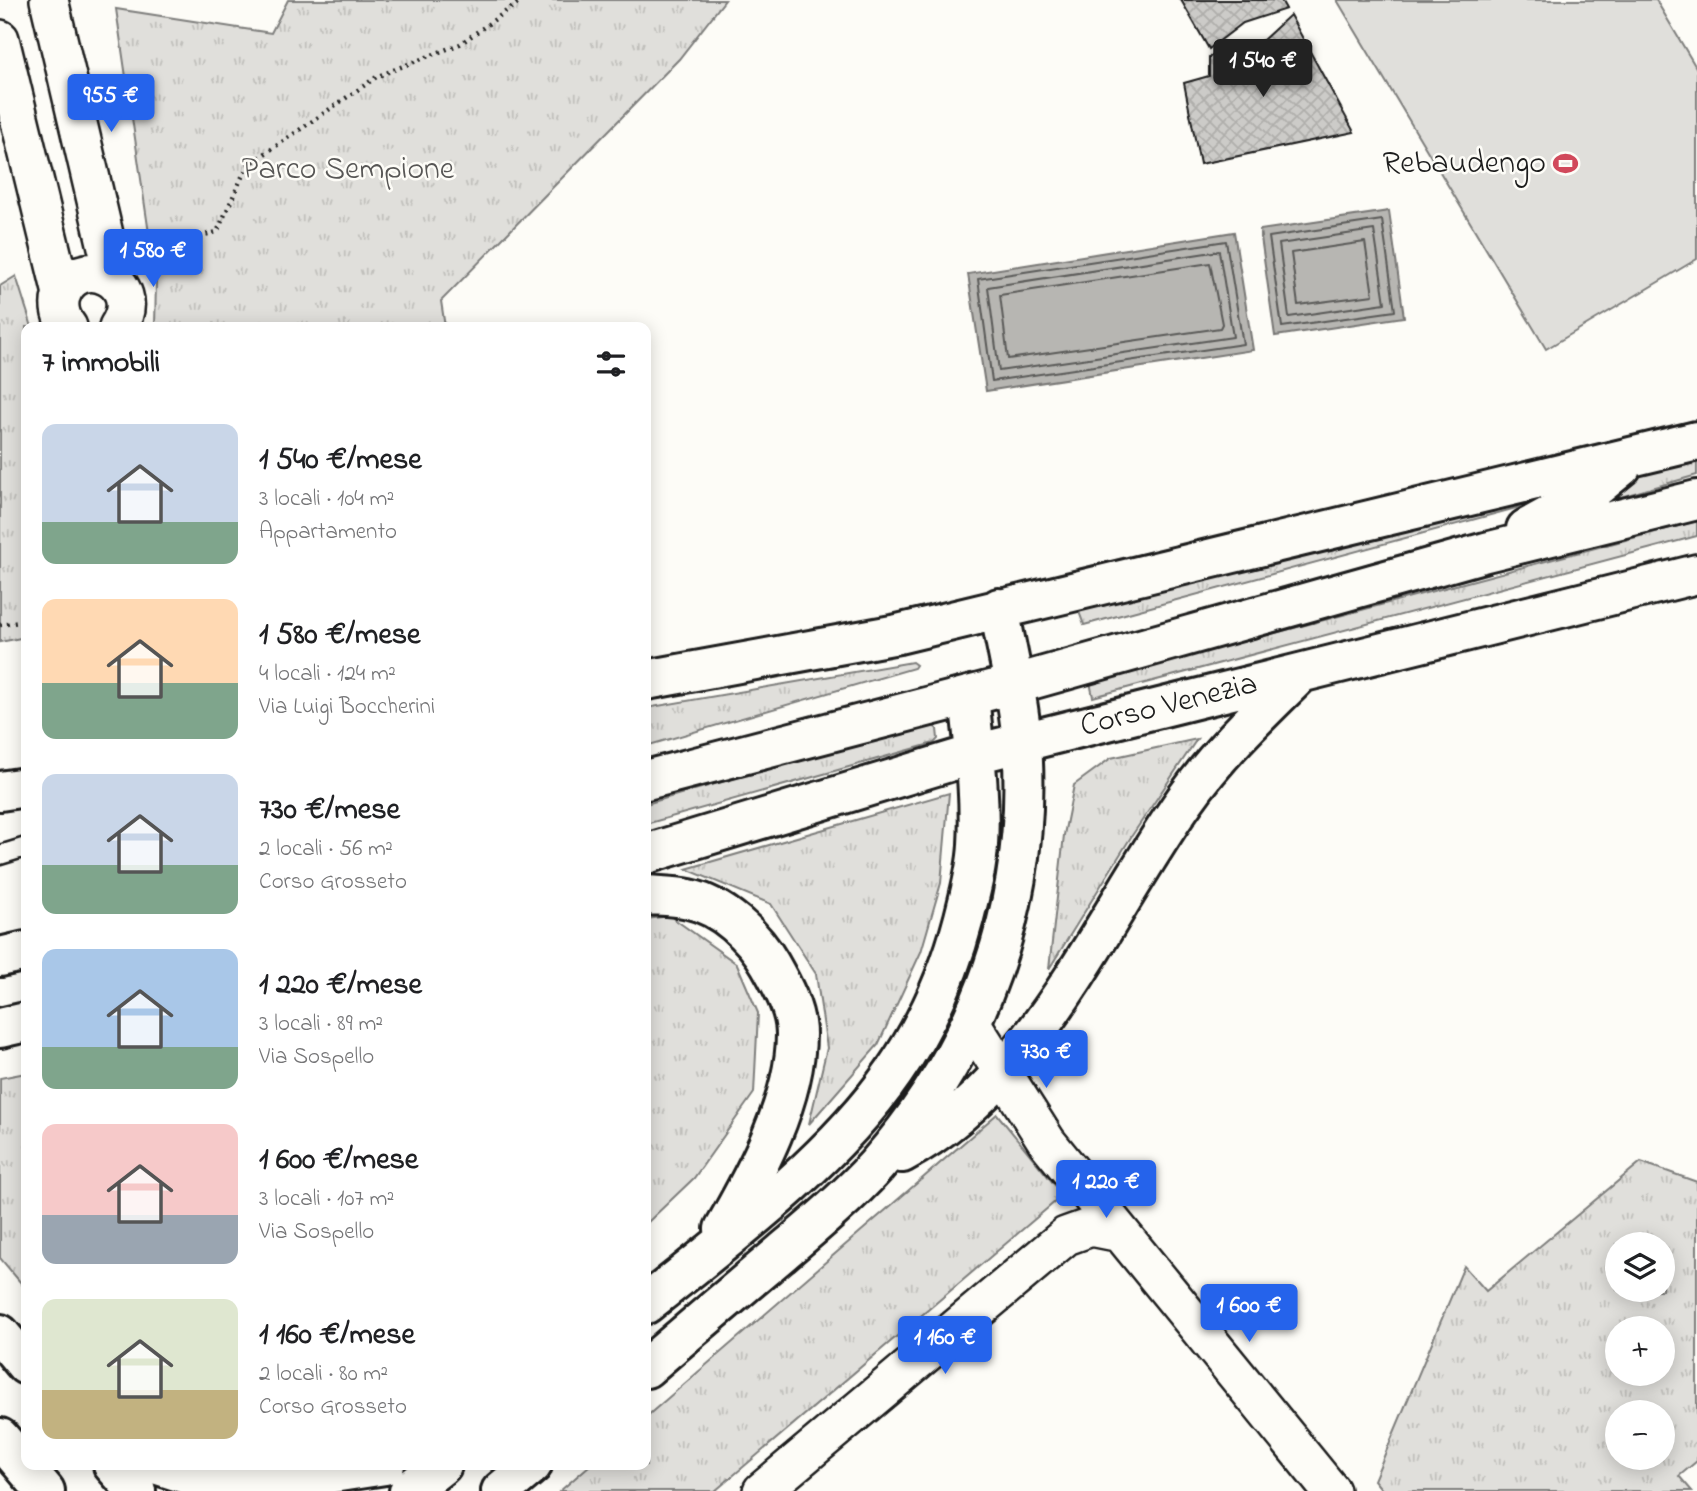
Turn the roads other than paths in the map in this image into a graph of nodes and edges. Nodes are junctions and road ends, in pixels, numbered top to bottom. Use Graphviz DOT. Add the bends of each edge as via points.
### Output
graph roads {
  1 [pos="49,0"];
  2 [pos="0,39"];
  3 [pos="115,281"];
  4 [pos="65,310"];
  5 [pos="120,322"];
  6 [pos="1697,441"];
  7 [pos="1632,458"];
  8 [pos="1697,500"];
  9 [pos="1486,552"];
  10 [pos="1697,574"];
  11 [pos="999,608"];
  12 [pos="1300,674"];
  13 [pos="651,679"];
  14 [pos="1013,685"];
  15 [pos="969,696"];
  16 [pos="1022,742"];
  17 [pos="975,754"];
  18 [pos="651,779"];
  19 [pos="21,788"];
  20 [pos="0,791"];
  21 [pos="21,849"];
  22 [pos="651,852"];
  23 [pos="0,855"];
  24 [pos="651,895"];
  25 [pos="21,952"];
  26 [pos="0,957"];
  27 [pos="21,1023"];
  28 [pos="972,1024"];
  29 [pos="0,1028"];
  30 [pos="1003,1075"];
  31 [pos="875,1167"];
  32 [pos="1082,1184"];
  33 [pos="1121,1233"];
  34 [pos="1066,1236"];
  35 [pos="712,1252"];
  36 [pos="651,1300"];
  37 [pos="0,1334"];
  38 [pos="21,1359"];
  39 [pos="651,1364"];
  40 [pos="0,1438"];
  41 [pos="21,1463"];
  42 [pos="27,1470"];
  43 [pos="117,1470"];
  44 [pos="173,1470"];
  45 [pos="352,1470"];
  46 [pos="436,1470"];
  47 [pos="526,1470"];
  48 [pos="45,1491"];
  49 [pos="136,1491"];
  50 [pos="409,1491"];
  51 [pos="501,1491"];
  52 [pos="762,1491"];
  53 [pos="1331,1491"];
  1 -- 3 [label="street"];
  2 -- 4 [label="street"];
  3 -- 4 [label="street" via="98,272 72,279"];
  3 -- 5 [label="street" via="122,288 126,308"];
  6 -- 7 [label="main road"];
  7 -- 9 [label="main road" via="1584,497"];
  7 -- 11 [label="main road"];
  8 -- 9 [label="main road, Corso Venezia"];
  9 -- 14 [label="main road, Corso Venezia"];
  10 -- 12 [label="main road, Corso Venezia"];
  11 -- 13 [label="main road" via="797,655"];
  11 -- 14 [label="main road"];
  12 -- 16 [label="main road, Corso Venezia"];
  12 -- 30 [label="main road" via="1237,734 1185,800 1099,938"];
  14 -- 15 [label="main road, Corso Venezia"];
  14 -- 16 [label="main road"];
  15 -- 17 [label="main road"];
  15 -- 18 [label="main road, Corso Venezia"];
  16 -- 17 [label="main road, Corso Venezia"];
  16 -- 28 [label="main road" via="1022,848 995,968"];
  17 -- 22 [label="main road, Corso Venezia"];
  17 -- 35 [label="main road" via="978,848 970,895 945,980 894,1072 843,1133"];
  19 -- 20 [label="main road"];
  21 -- 23 [label="lane"];
  24 -- 35 [label="main road" via="691,899 730,919 761,947 785,991 796,1032 792,1071 771,1139"];
  25 -- 26 [label="main road"];
  27 -- 29 [label="main road"];
  28 -- 30 [label="street"];
  28 -- 31 [label="main road" via="930,1100"];
  30 -- 31 [label="main road" via="928,1139"];
  30 -- 32 [label="street" via="1047,1142"];
  31 -- 39 [label="main road"];
  32 -- 33 [label="street"];
  32 -- 34 [label="street" via="1078,1212"];
  33 -- 34 [label="street" via="1091,1227"];
  33 -- 53 [label="street"];
  34 -- 52 [label="street"];
  35 -- 36 [label="main road"];
  37 -- 38 [label="main road"];
  40 -- 41 [label="main road"];
  42 -- 48 [label="main road"];
  43 -- 49 [label="main road"];
  44 -- 45 [label="main road" via="201,1479 267,1483"];
  46 -- 50 [label="main road"];
  47 -- 51 [label="main road"];
}
